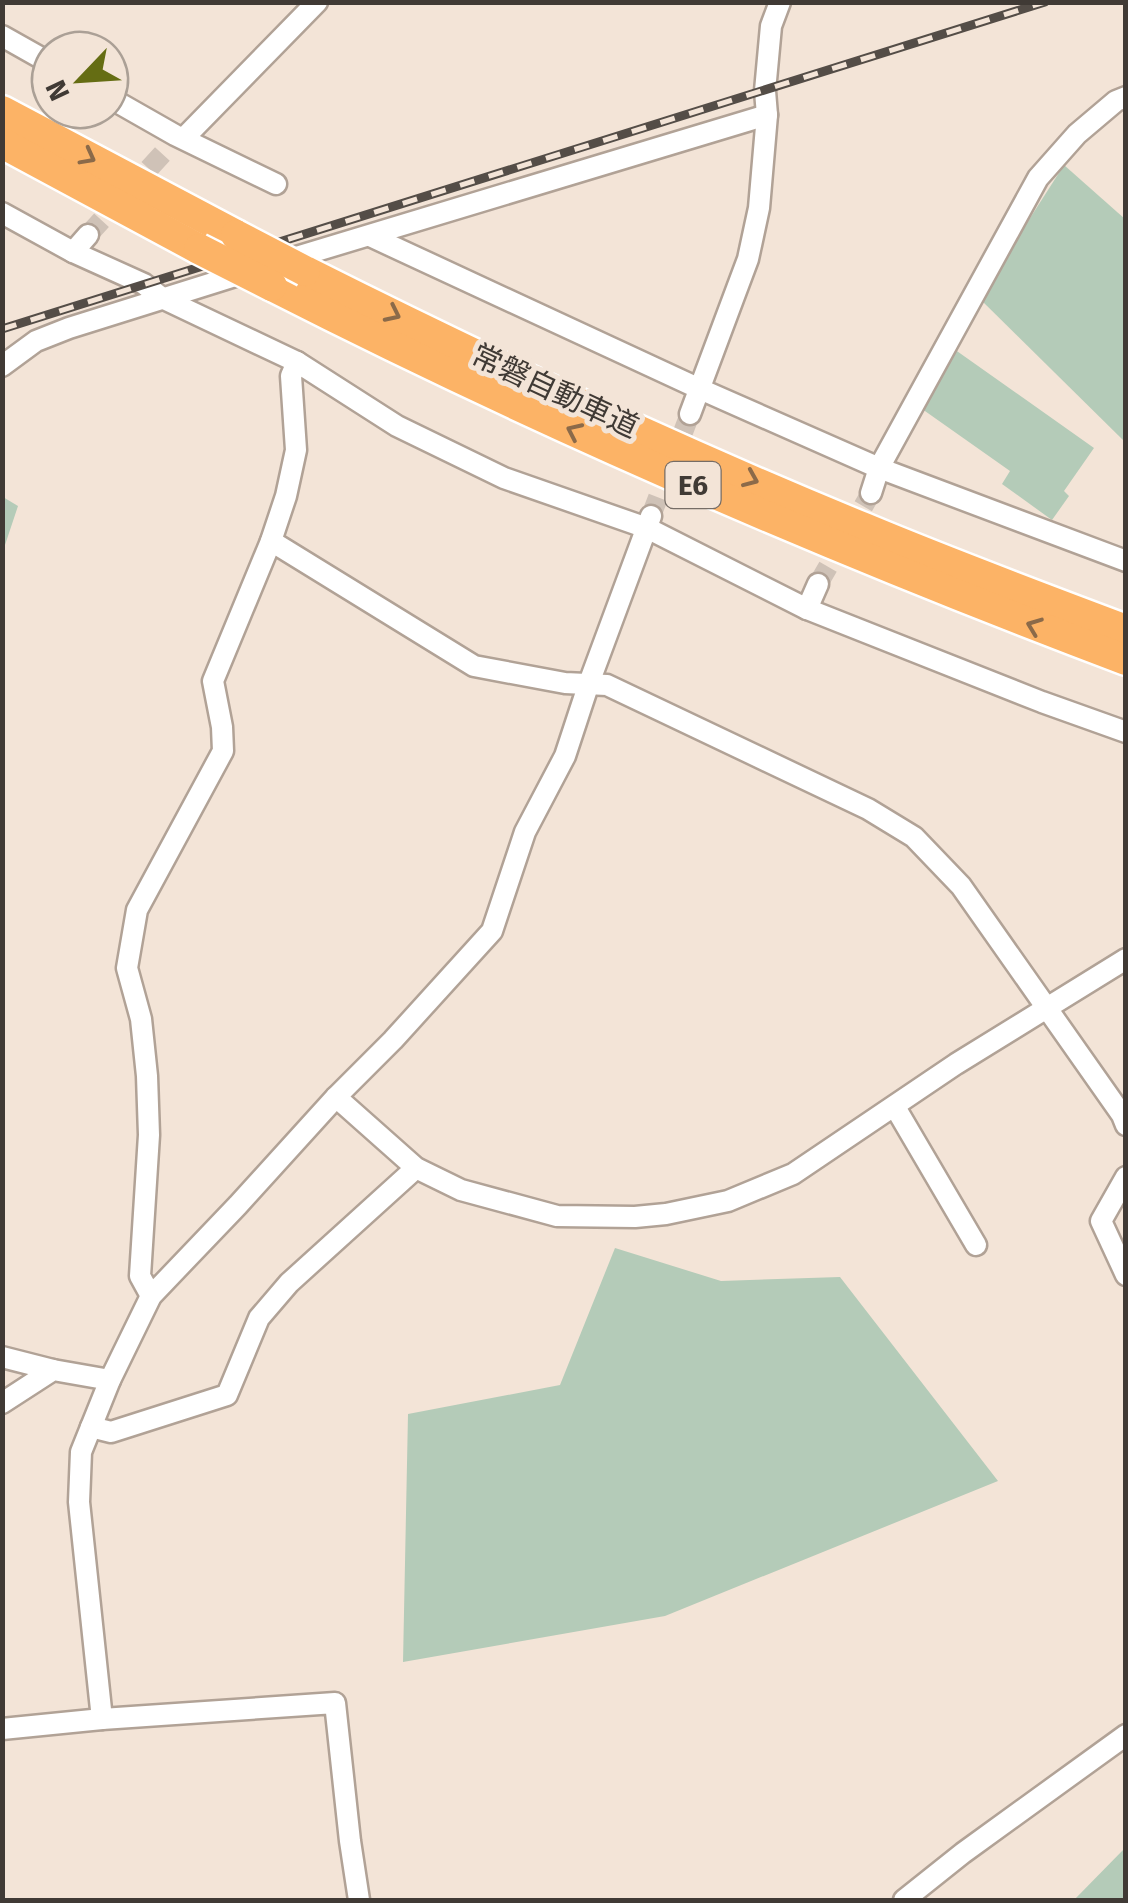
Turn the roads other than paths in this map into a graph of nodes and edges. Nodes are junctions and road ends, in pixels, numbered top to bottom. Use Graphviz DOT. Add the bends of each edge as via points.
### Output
graph roads {
  1 [pos="317,2"];
  2 [pos="780,2"];
  3 [pos="2,36"];
  4 [pos="30,52"];
  5 [pos="1126,97"];
  6 [pos="2,111"];
  7 [pos="130,111"];
  8 [pos="767,115"];
  9 [pos="175,141"];
  10 [pos="2,142"];
  11 [pos="276,184"];
  12 [pos="2,213"];
  13 [pos="88,234"];
  14 [pos="370,236"];
  15 [pos="73,252"];
  16 [pos="162,298"];
  17 [pos="297,362"];
  18 [pos="2,366"];
  19 [pos="700,390"];
  20 [pos="690,414"];
  21 [pos="878,468"];
  22 [pos="871,494"];
  23 [pos="649,522"];
  24 [pos="271,540"];
  25 [pos="1126,561"];
  26 [pos="818,584"];
  27 [pos="807,609"];
  28 [pos="1126,630"];
  29 [pos="1126,660"];
  30 [pos="589,684"];
  31 [pos="1126,732"];
  32 [pos="1126,960"];
  33 [pos="1046,1009"];
  34 [pos="336,1097"];
  35 [pos="895,1107"];
  36 [pos="1126,1125"];
  37 [pos="416,1168"];
  38 [pos="1126,1176"];
  39 [pos="976,1246"];
  40 [pos="1126,1275"];
  41 [pos="151,1296"];
  42 [pos="2,1357"];
  43 [pos="53,1370"];
  44 [pos="110,1380"];
  45 [pos="2,1403"];
  46 [pos="90,1426"];
  47 [pos="102,1718"];
  48 [pos="2,1729"];
  49 [pos="1126,1735"];
  50 [pos="359,1900"];
  51 [pos="904,1900"];
  1 -- 9 [label="street"];
  2 -- 8 [label="street" via="770,26"];
  3 -- 4 [label="street"];
  5 -- 21 [label="street" via="1077,134 1038,178"];
  6 -- 28 [label="highway, 常磐自動車道 / E6, one-way, bridge" via="492,363 863,528"];
  7 -- 9 [label="street"];
  8 -- 14 [label="street"];
  8 -- 19 [label="street" via="748,259"];
  9 -- 11 [label="street"];
  29 -- 10 [label="highway, 常磐自動車道 / E6, one-way, bridge" via="680,480 272,286"];
  12 -- 15 [label="street"];
  13 -- 15 [label="street"];
  14 -- 16 [label="street"];
  14 -- 19 [label="street"];
  15 -- 16 [label="street"];
  16 -- 17 [label="street"];
  16 -- 18 [label="street" via="36,341"];
  17 -- 23 [label="street" via="397,426 504,478"];
  17 -- 24 [label="street" via="291,376 296,450"];
  19 -- 20 [label="street"];
  19 -- 21 [label="street"];
  21 -- 22 [label="street"];
  21 -- 25 [label="street"];
  23 -- 27 [label="street"];
  23 -- 30 [label="street"];
  24 -- 30 [label="street" via="474,666"];
  24 -- 41 [label="street" via="213,681 223,751 137,910 130,949 147,1076 140,1276"];
  26 -- 27 [label="street"];
  27 -- 31 [label="street"];
  30 -- 33 [label="street" via="606,685 751,752 914,837 961,886"];
  30 -- 34 [label="street" via="492,931"];
  32 -- 33 [label="street"];
  33 -- 35 [label="street"];
  33 -- 36 [label="street"];
  34 -- 37 [label="street"];
  34 -- 41 [label="street"];
  35 -- 37 [label="street" via="794,1174 728,1202 666,1214 557,1216 461,1190"];
  35 -- 39 [label="street"];
  37 -- 46 [label="street" via="259,1318 227,1395 111,1432"];
  38 -- 40 [label="street" via="1101,1221"];
  41 -- 44 [label="street"];
  42 -- 43 [label="street"];
  43 -- 44 [label="street"];
  43 -- 45 [label="street"];
  44 -- 46 [label="street"];
  46 -- 47 [label="street" via="80,1452 79,1502"];
  47 -- 48 [label="street"];
  47 -- 50 [label="street" via="335,1703"];
  49 -- 51 [label="street"];
}
